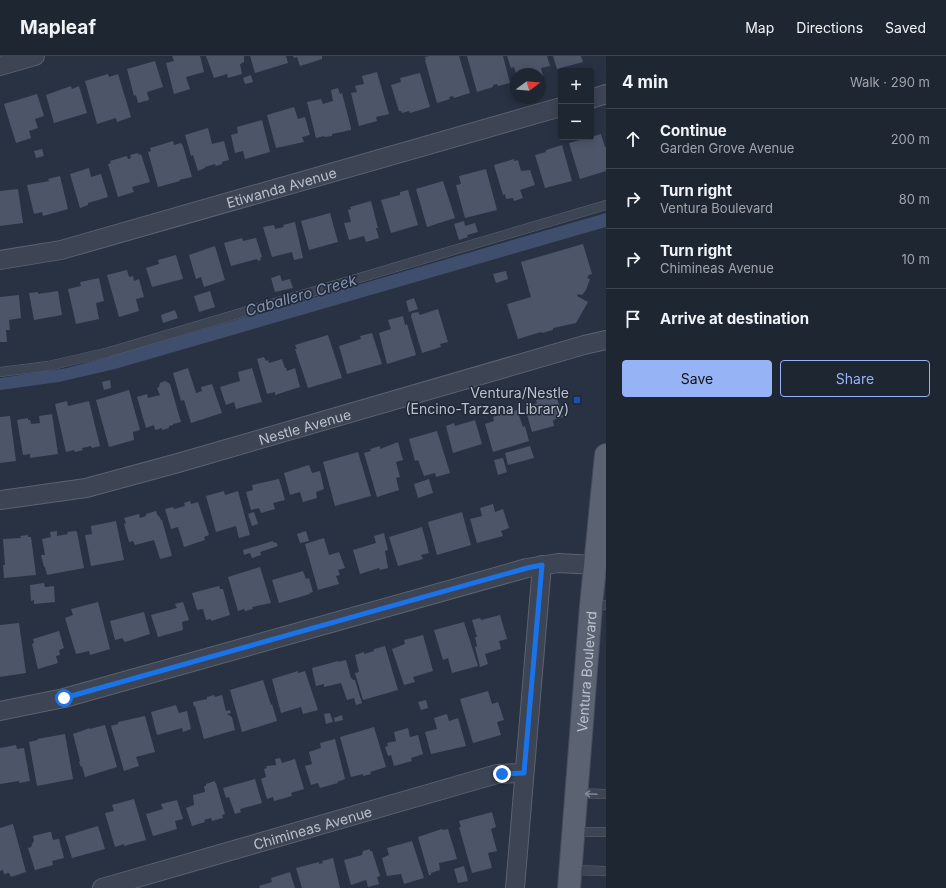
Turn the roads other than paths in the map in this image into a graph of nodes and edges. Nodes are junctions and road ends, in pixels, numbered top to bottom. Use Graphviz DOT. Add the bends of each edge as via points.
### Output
graph roads {
  1 [pos="35,56"];
  2 [pos="0,66"];
  3 [pos="606,94"];
  4 [pos="594,98"];
  5 [pos="558,108"];
  6 [pos="606,205"];
  7 [pos="0,260"];
  8 [pos="606,340"];
  9 [pos="0,372"];
  10 [pos="606,455"];
  11 [pos="0,500"];
  12 [pos="542,565"];
  13 [pos="595,566"];
  14 [pos="598,605"];
  15 [pos="0,711"];
  16 [pos="524,773"];
  17 [pos="576,793"];
  18 [pos="606,794"];
  19 [pos="573,832"];
  20 [pos="606,832"];
  21 [pos="606,871"];
  22 [pos="570,879"];
  23 [pos="102,888"];
  24 [pos="516,888"];
  1 -- 2 [label="street"];
  3 -- 4 [label="street"];
  5 -- 7 [label="street, Etiwanda Avenue" via="61,250"];
  6 -- 9 [label="lane" via="109,352 48,366"];
  8 -- 11 [label="street, Nestle Avenue" via="178,464 86,488"];
  10 -- 13 [label="main road, Ventura Boulevard"];
  12 -- 13 [label="street" via="558,563"];
  12 -- 15 [label="street" via="64,698"];
  12 -- 16 [label="street"];
  13 -- 14 [label="main road, Ventura Boulevard"];
  14 -- 17 [label="main road, Ventura Boulevard"];
  16 -- 23 [label="street, Chimineas Avenue" via="497,774"];
  16 -- 24 [label="street"];
  18 -- 17 [label="lane, one-way"];
  17 -- 19 [label="main road, Ventura Boulevard"];
  19 -- 20 [label="lane"];
  19 -- 22 [label="main road, Ventura Boulevard"];
  21 -- 22 [label="lane"];
}
